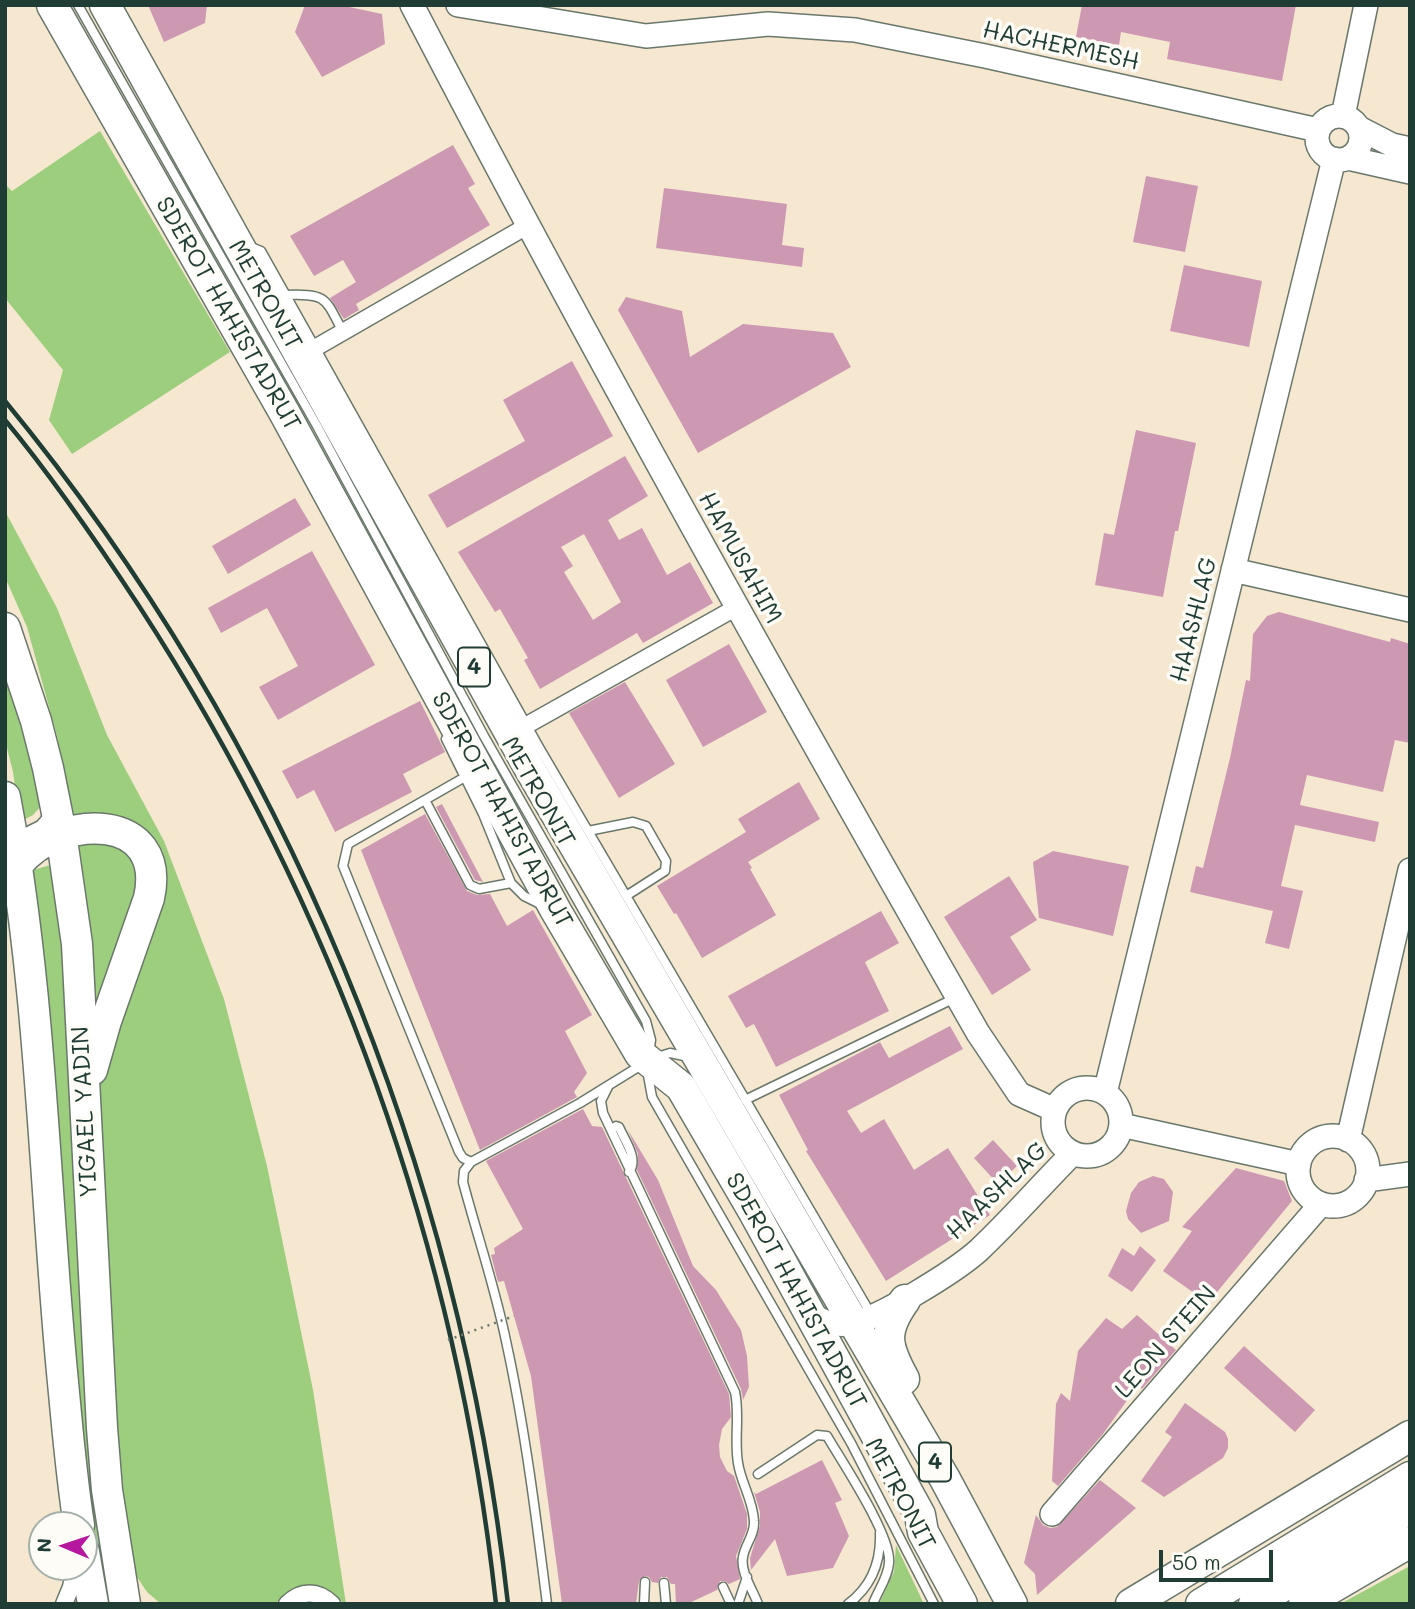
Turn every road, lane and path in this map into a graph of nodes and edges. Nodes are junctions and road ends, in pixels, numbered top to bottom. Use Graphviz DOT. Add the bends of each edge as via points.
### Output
graph roads {
  1 [pos="52,5"];
  2 [pos="78,5"];
  3 [pos="105,5"];
  4 [pos="412,5"];
  5 [pos="458,5"];
  6 [pos="1366,5"];
  7 [pos="1351,122"];
  8 [pos="1318,130"];
  9 [pos="1410,149"];
  10 [pos="1341,159"];
  11 [pos="1410,172"];
  12 [pos="527,226"];
  13 [pos="235,239"];
  14 [pos="285,295"];
  15 [pos="343,332"];
  16 [pos="315,348"];
  17 [pos="338,388"];
  18 [pos="337,421"];
  19 [pos="1233,570"];
  20 [pos="737,607"];
  21 [pos="1410,610"];
  22 [pos="5,628"];
  23 [pos="527,725"];
  24 [pos="443,735"];
  25 [pos="536,760"];
  26 [pos="465,777"];
  27 [pos="5,797"];
  28 [pos="425,800"];
  29 [pos="588,831"];
  30 [pos="26,848"];
  31 [pos="1410,870"];
  32 [pos="511,883"];
  33 [pos="626,896"];
  34 [pos="556,911"];
  35 [pos="957,997"];
  36 [pos="648,1060"];
  37 [pos="703,1065"];
  38 [pos="610,1084"];
  39 [pos="1105,1093"];
  40 [pos="745,1100"];
  41 [pos="85,1108"];
  42 [pos="1055,1110"];
  43 [pos="1121,1125"];
  44 [pos="1348,1140"];
  45 [pos="1073,1153"];
  46 [pos="471,1162"];
  47 [pos="1299,1164"];
  48 [pos="1410,1174"];
  49 [pos="1366,1180"];
  50 [pos="1321,1204"];
  51 [pos="905,1300"];
  52 [pos="808,1311"];
  53 [pos="514,1316"];
  54 [pos="862,1320"];
  55 [pos="449,1340"];
  56 [pos="889,1352"];
  57 [pos="1410,1436"];
  58 [pos="758,1474"];
  59 [pos="1410,1477"];
  60 [pos="945,1479"];
  61 [pos="1410,1508"];
  62 [pos="76,1511"];
  63 [pos="1052,1514"];
  64 [pos="880,1530"];
  65 [pos="1410,1542"];
  66 [pos="747,1577"];
  67 [pos="72,1581"];
  68 [pos="89,1581"];
  69 [pos="645,1582"];
  70 [pos="664,1583"];
  71 [pos="723,1587"];
  72 [pos="123,1590"];
  73 [pos="758,1602"];
  74 [pos="959,1602"];
  75 [pos="93,1603"];
  76 [pos="287,1603"];
  77 [pos="64,1604"];
  78 [pos="143,1604"];
  79 [pos="332,1604"];
  80 [pos="547,1604"];
  81 [pos="645,1604"];
  82 [pos="666,1604"];
  83 [pos="731,1604"];
  84 [pos="738,1604"];
  85 [pos="848,1604"];
  86 [pos="873,1604"];
  87 [pos="1012,1604"];
  88 [pos="1131,1604"];
  89 [pos="1201,1604"];
  90 [pos="1254,1604"];
  91 [pos="1304,1604"];
  1 -- 34 [label="highway, SDEROT HAHISTADRUT / 4"];
  2 -- 36 [label="lane, METRONIT" via="646,1021 651,1040"];
  3 -- 13 [label="highway, SDEROT HAHISTADRUT / 4"];
  4 -- 12 [label="street, HAMUSAHIM"];
  5 -- 8 [label="street, HACHERMESH" via="646,36 768,24 855,30"];
  6 -- 7 [label="street"];
  7 -- 8 [label="street" via="1326,120"];
  7 -- 9 [label="street" via="1392,145"];
  7 -- 10 [label="street" via="1361,135 1358,149"];
  8 -- 10 [label="street" via="1322,152"];
  10 -- 11 [label="street"];
  10 -- 19 [label="street, HAASHLAG"];
  12 -- 15 [label="street"];
  12 -- 20 [label="street, HAMUSAHIM"];
  13 -- 14 [label="lane" via="261,251"];
  13 -- 18 [label="highway, SDEROT HAHISTADRUT / 4"];
  14 -- 15 [label="lane" via="316,294 326,300"];
  14 -- 16 [label="lane"];
  15 -- 16 [label="street"];
  16 -- 17 [label="lane"];
  17 -- 18 [label="lane"];
  17 -- 23 [label="lane"];
  18 -- 25 [label="highway, SDEROT HAHISTADRUT / 4"];
  19 -- 21 [label="street"];
  19 -- 39 [label="street, HAASHLAG"];
  20 -- 23 [label="street"];
  20 -- 35 [label="street, HAMUSAHIM"];
  22 -- 30 [label="highway, YIGAEL YADIN" via="36,720"];
  23 -- 25 [label="lane"];
  24 -- 26 [label="lane"];
  25 -- 29 [label="lane"];
  25 -- 37 [label="highway, SDEROT HAHISTADRUT / 4"];
  26 -- 28 [label="lane"];
  26 -- 32 [label="lane"];
  27 -- 30 [label="highway, YIGAEL YADIN"];
  28 -- 32 [label="lane" via="470,885 479,889"];
  28 -- 46 [label="lane" via="348,845 343,866 458,1152"];
  29 -- 33 [label="lane"];
  29 -- 33 [label="lane" via="633,822 646,827 666,861 665,871"];
  30 -- 41 [label="highway, YIGAEL YADIN" via="67,870 77,944"];
  30 -- 41 [label="highway" via="100,828 123,834 142,849 151,873 149,898 98,1046"];
  30 -- 62 [label="highway, YIGAEL YADIN" via="53,1279"];
  31 -- 44 [label="street"];
  32 -- 34 [label="lane" via="524,896"];
  33 -- 40 [label="lane"];
  34 -- 36 [label="highway, SDEROT HAHISTADRUT / 4" via="640,1054"];
  35 -- 40 [label="lane"];
  35 -- 42 [label="street, HAMUSAHIM" via="1020,1094"];
  36 -- 37 [label="lane" via="677,1054"];
  36 -- 38 [label="lane"];
  36 -- 52 [label="highway, SDEROT HAHISTADRUT / 4" via="681,1087"];
  36 -- 74 [label="lane, METRONIT" via="652,1097 851,1443"];
  37 -- 54 [label="highway, SDEROT HAHISTADRUT / 4"];
  38 -- 46 [label="lane"];
  38 -- 66 [label="lane" via="601,1105 611,1130 619,1127 633,1158 629,1172 735,1392 738,1466 754,1525 742,1558"];
  39 -- 42 [label="street" via="1096,1088 1076,1089 1059,1101"];
  39 -- 43 [label="street" via="1118,1106"];
  40 -- 54 [label="lane"];
  41 -- 72 [label="highway, YIGAEL YADIN" via="105,1470"];
  42 -- 45 [label="street" via="1054,1130"];
  43 -- 45 [label="street" via="1113,1144 1104,1151 1084,1156"];
  43 -- 47 [label="street"];
  44 -- 47 [label="street" via="1317,1140"];
  44 -- 49 [label="street" via="1364,1157"];
  45 -- 51 [label="street, HAASHLAG" via="977,1252"];
  46 -- 80 [label="lane" via="463,1182 493,1283 524,1428"];
  47 -- 50 [label="street" via="1305,1192"];
  48 -- 49 [label="street"];
  49 -- 50 [label="street" via="1354,1199 1332,1206"];
  50 -- 63 [label="street, LEON STEIN"];
  51 -- 54 [label="street, HAASHLAG"];
  51 -- 56 [label="highway" via="890,1325"];
  52 -- 54 [label="street" via="826,1323"];
  52 -- 74 [label="highway, SDEROT HAHISTADRUT / 4" via="920,1515 931,1523"];
  53 -- 55 [label="path, bridge"];
  54 -- 56 [label="lane"];
  54 -- 60 [label="highway, SDEROT HAHISTADRUT / 4"];
  56 -- 60 [label="highway" via="921,1412"];
  57 -- 88 [label="highway"];
  58 -- 64 [label="lane" via="824,1434"];
  59 -- 89 [label="highway"];
  60 -- 87 [label="highway, SDEROT HAHISTADRUT / 4"];
  61 -- 90 [label="highway"];
  64 -- 85 [label="lane" via="873,1576"];
  64 -- 86 [label="lane" via="890,1562"];
  65 -- 91 [label="highway"];
  66 -- 73 [label="lane"];
  66 -- 84 [label="lane"];
  67 -- 77 [label="street"];
  68 -- 75 [label="highway"];
  69 -- 81 [label="lane"];
  70 -- 82 [label="lane"];
  71 -- 83 [label="lane"];
  72 -- 78 [label="highway" via="131,1591"];
  76 -- 79 [label="street" via="310,1593"];
}
